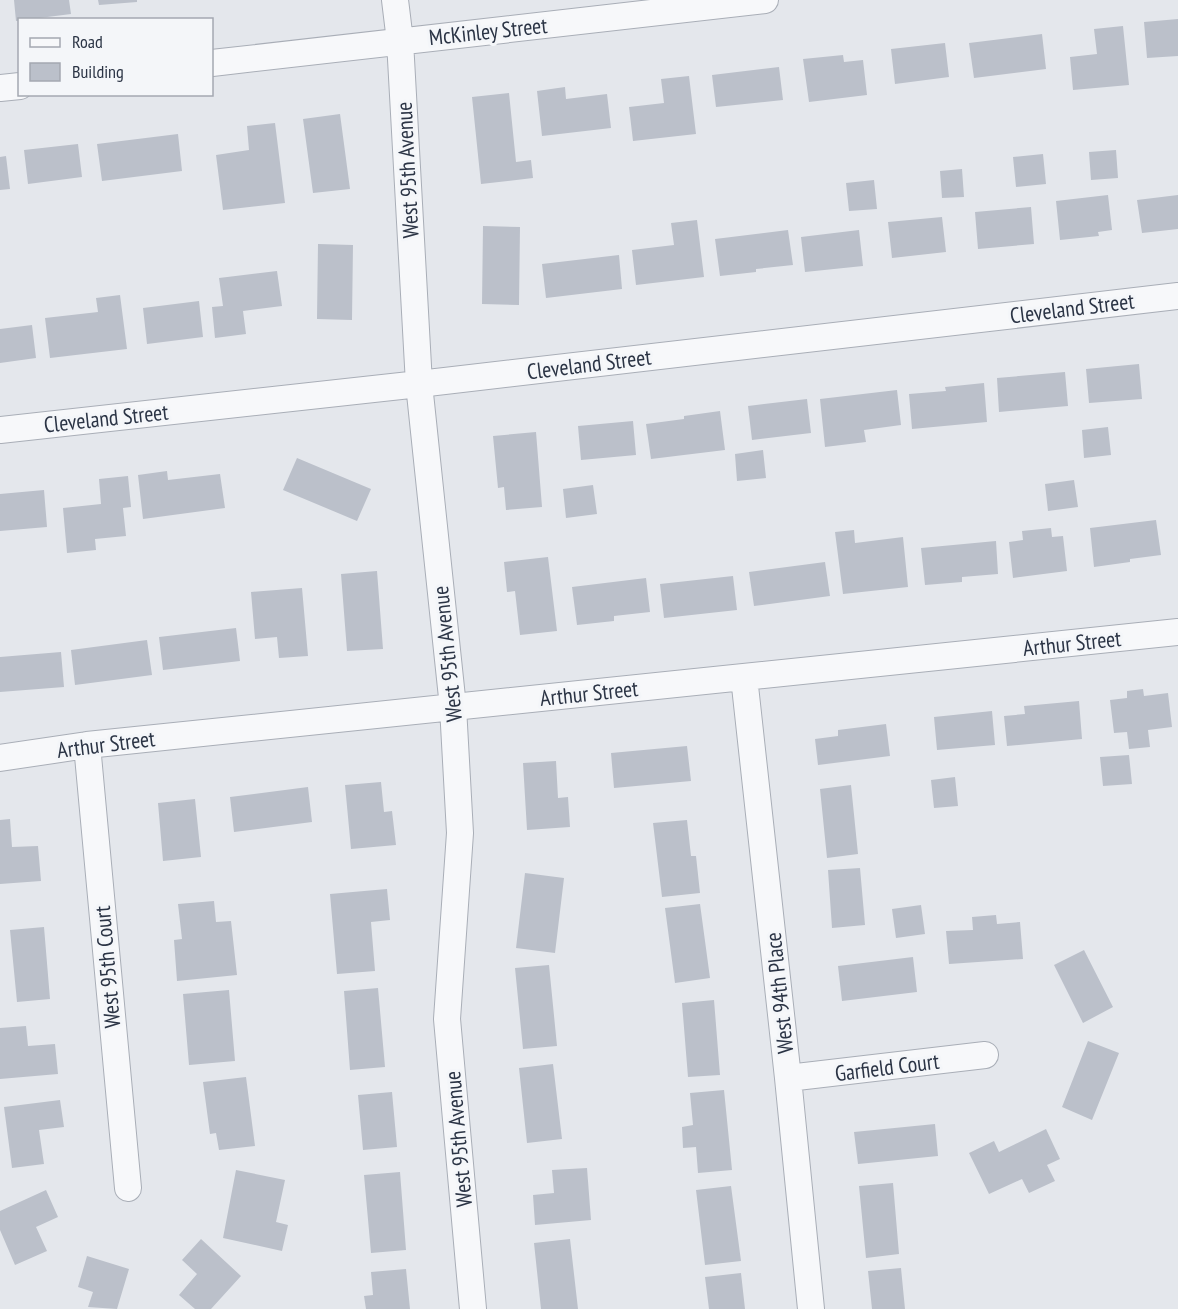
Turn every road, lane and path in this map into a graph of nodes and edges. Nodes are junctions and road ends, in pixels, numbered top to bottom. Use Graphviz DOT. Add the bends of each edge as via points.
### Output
graph roads {
  1 [pos="396,0"];
  2 [pos="765,0"];
  3 [pos="400,41"];
  4 [pos="213,63"];
  5 [pos="18,86"];
  6 [pos="0,88"];
  7 [pos="1178,296"];
  8 [pos="418,384"];
  9 [pos="0,430"];
  10 [pos="1178,632"];
  11 [pos="744,677"];
  12 [pos="453,707"];
  13 [pos="87,746"];
  14 [pos="0,758"];
  15 [pos="985,1055"];
  16 [pos="788,1078"];
  17 [pos="128,1188"];
  18 [pos="473,1309"];
  19 [pos="811,1309"];
  1 -- 3 [label="street, West 95th Avenue"];
  2 -- 3 [label="street, McKinley Street"];
  3 -- 4 [label="street, McKinley Street"];
  3 -- 8 [label="street, West 95th Avenue"];
  5 -- 6 [label="street"];
  7 -- 8 [label="street, Cleveland Street"];
  8 -- 9 [label="street, Cleveland Street"];
  8 -- 12 [label="street, West 95th Avenue"];
  10 -- 11 [label="street, Arthur Street"];
  11 -- 12 [label="street, Arthur Street"];
  11 -- 16 [label="street, West 94th Place"];
  12 -- 13 [label="street, Arthur Street"];
  12 -- 18 [label="street, West 95th Avenue" via="460,833 447,1019"];
  13 -- 14 [label="street, Arthur Street"];
  13 -- 17 [label="street, West 95th Court"];
  15 -- 16 [label="street, Garfield Court"];
  16 -- 19 [label="street, West 94th Place"];
}
